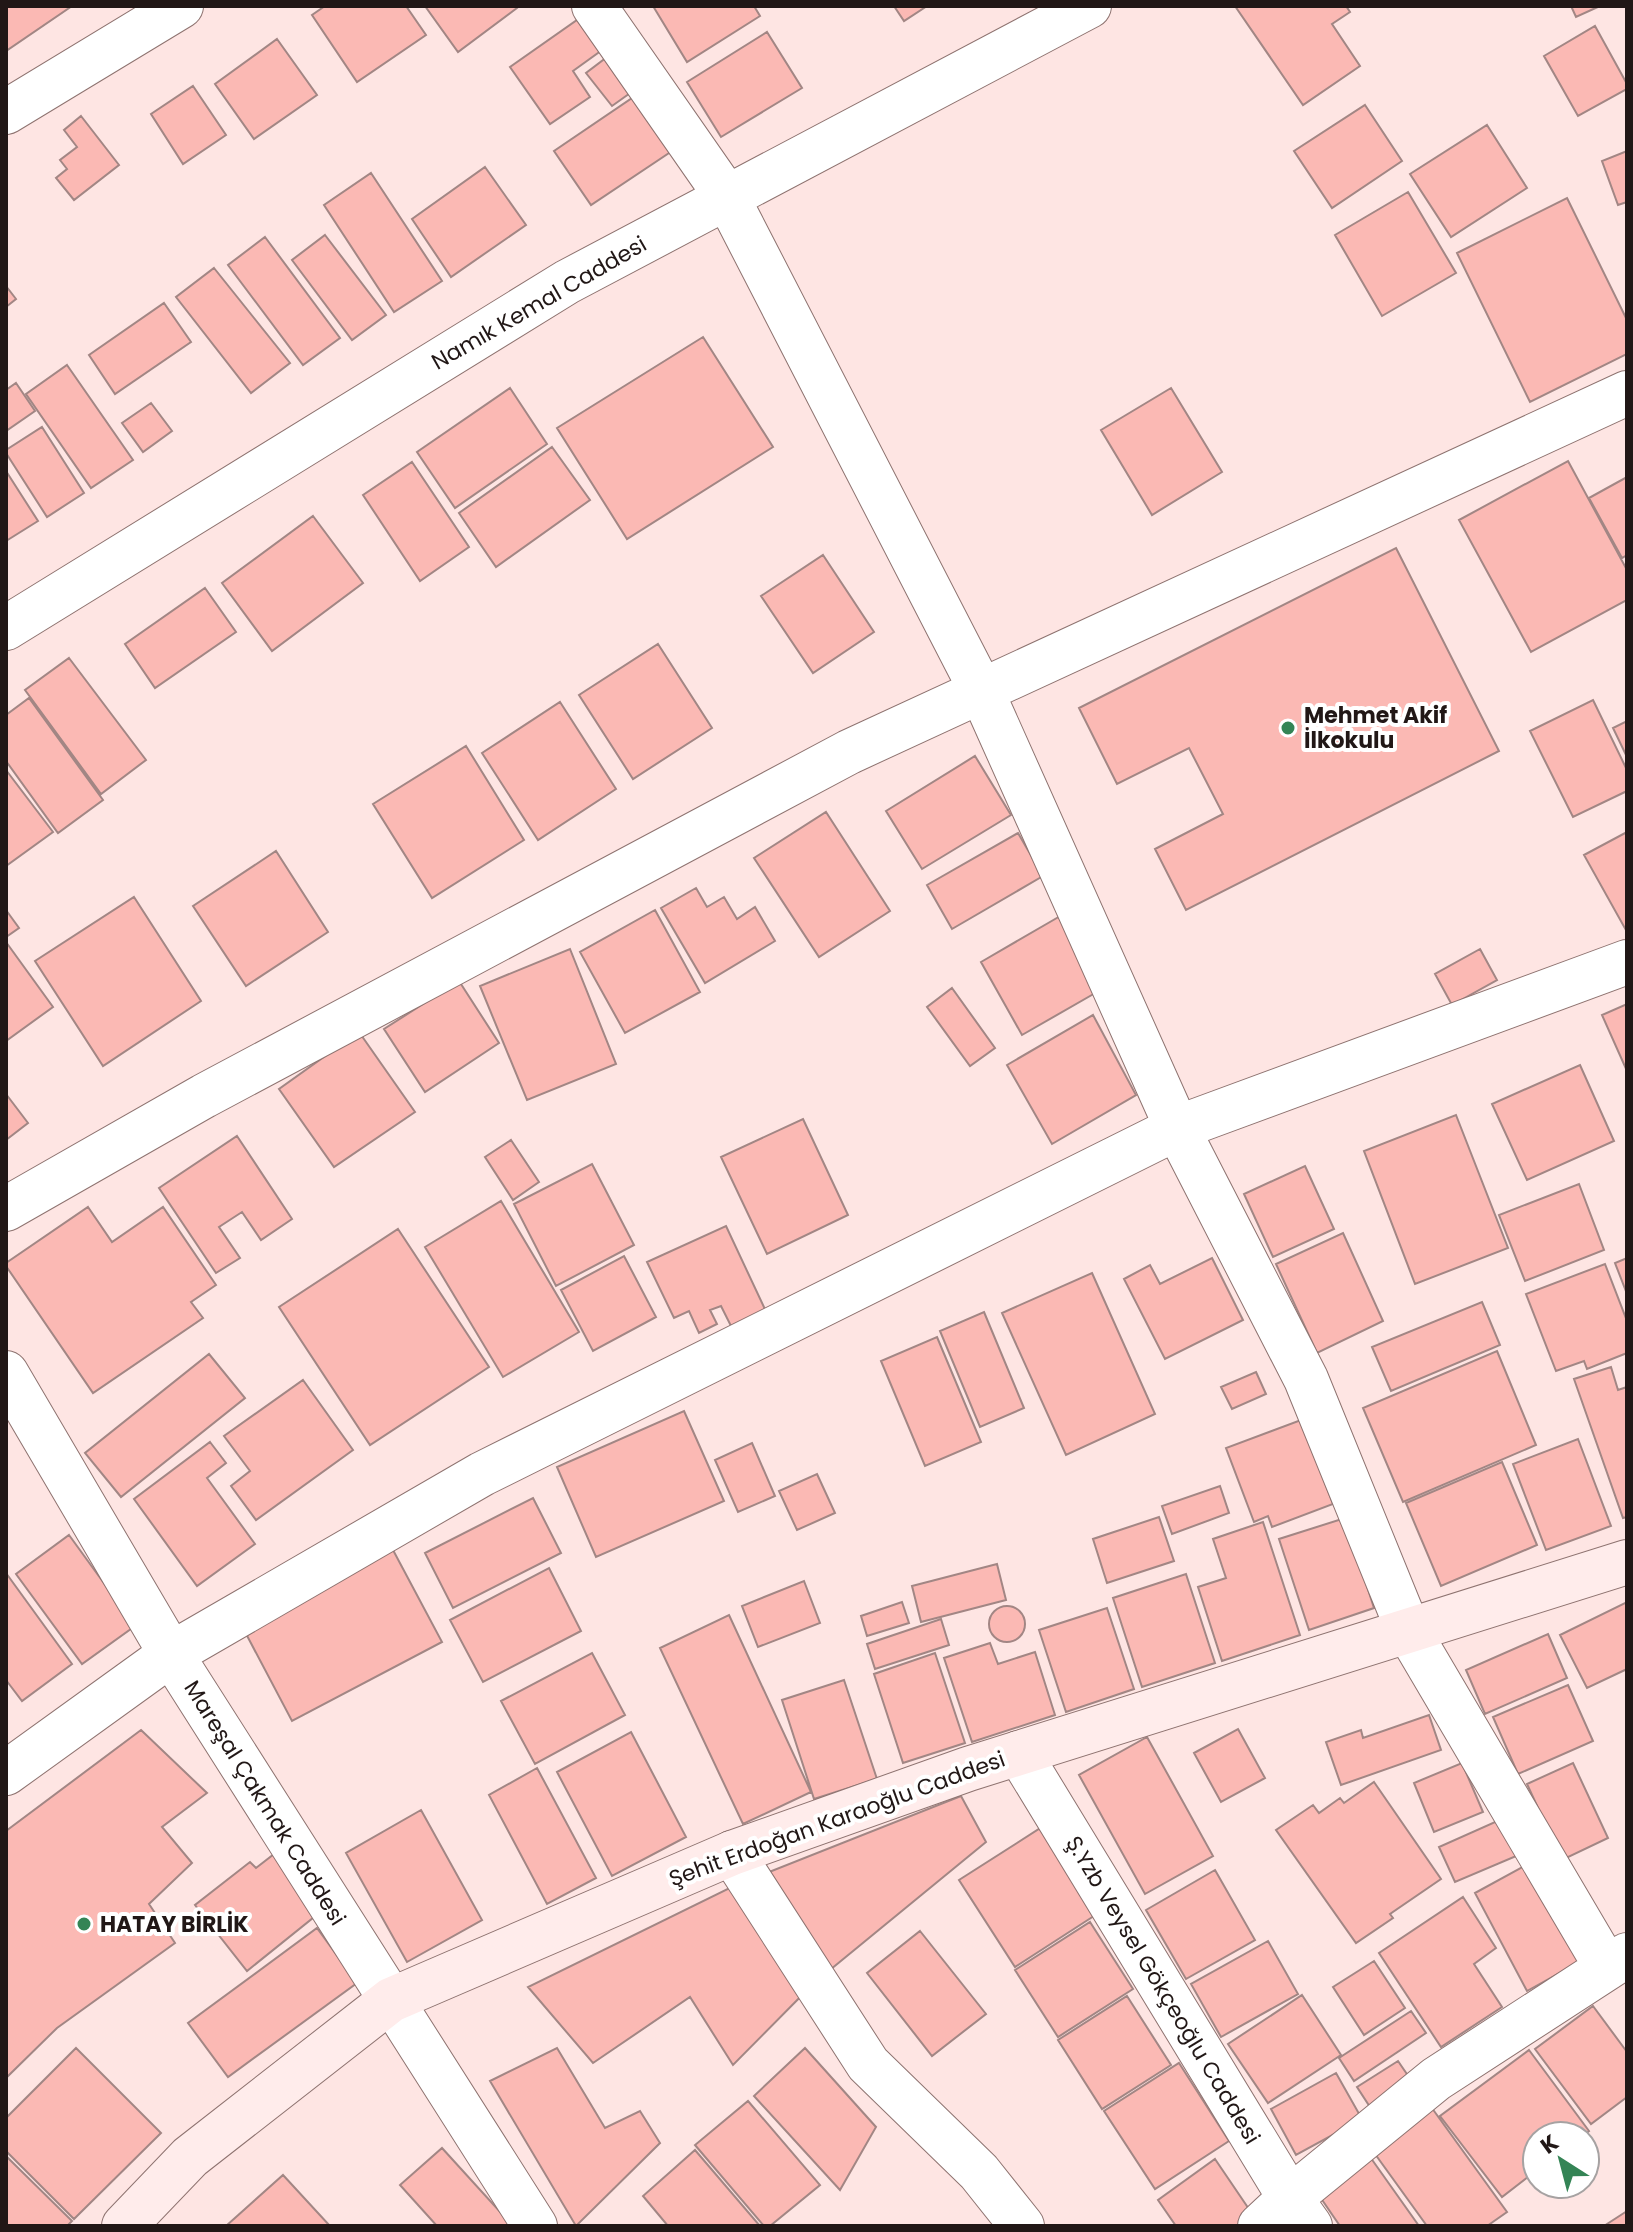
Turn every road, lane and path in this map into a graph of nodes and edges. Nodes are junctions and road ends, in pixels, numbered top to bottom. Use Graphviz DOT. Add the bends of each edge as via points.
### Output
graph roads {
  1 [pos="181,6"];
  2 [pos="594,6"];
  3 [pos="1089,6"];
  4 [pos="6,112"];
  5 [pos="727,197"];
  6 [pos="1627,393"];
  7 [pos="6,628"];
  8 [pos="981,690"];
  9 [pos="1627,962"];
  10 [pos="1177,1128"];
  11 [pos="6,1209"];
  12 [pos="6,1373"];
  13 [pos="1627,1562"];
  14 [pos="1409,1632"];
  15 [pos="171,1654"];
  16 [pos="1019,1753"];
  17 [pos="6,1773"];
  18 [pos="732,1853"];
  19 [pos="1617,1962"];
  20 [pos="391,2000"];
  21 [pos="1287,2217"];
  22 [pos="124,2226"];
  23 [pos="535,2226"];
  24 [pos="1022,2226"];
  1 -- 4 [label="street"];
  2 -- 5 [label="street"];
  3 -- 5 [label="street, Namık Kemal Caddesi"];
  5 -- 7 [label="street, Namık Kemal Caddesi" via="567,282"];
  5 -- 8 [label="street"];
  6 -- 8 [label="street"];
  8 -- 10 [label="street"];
  8 -- 11 [label="street" via="835,759 204,1096"];
  9 -- 10 [label="street"];
  10 -- 14 [label="street" via="1306,1379"];
  10 -- 15 [label="street" via="482,1474"];
  12 -- 15 [label="street, Mareşal Çakmak Caddesi"];
  13 -- 14 [label="main road, Şehit Erdoğan Karaoğlu Caddesi"];
  14 -- 16 [label="main road, Şehit Erdoğan Karaoğlu Caddesi"];
  14 -- 19 [label="street"];
  15 -- 17 [label="street"];
  15 -- 20 [label="street, Mareşal Çakmak Caddesi"];
  16 -- 18 [label="main road, Şehit Erdoğan Karaoğlu Caddesi"];
  16 -- 21 [label="street, Ş.Yzb Veysel Gökçeoğlu Caddesi"];
  18 -- 20 [label="main road, Şehit Erdoğan Karaoğlu Caddesi"];
  18 -- 24 [label="street" via="868,2064 979,2172"];
  19 -- 21 [label="street" via="1436,2079"];
  20 -- 22 [label="main road, Şehit Erdoğan Karaoğlu Caddesi" via="190,2157"];
  20 -- 23 [label="street, Mareşal Çakmak Caddesi"];
}
